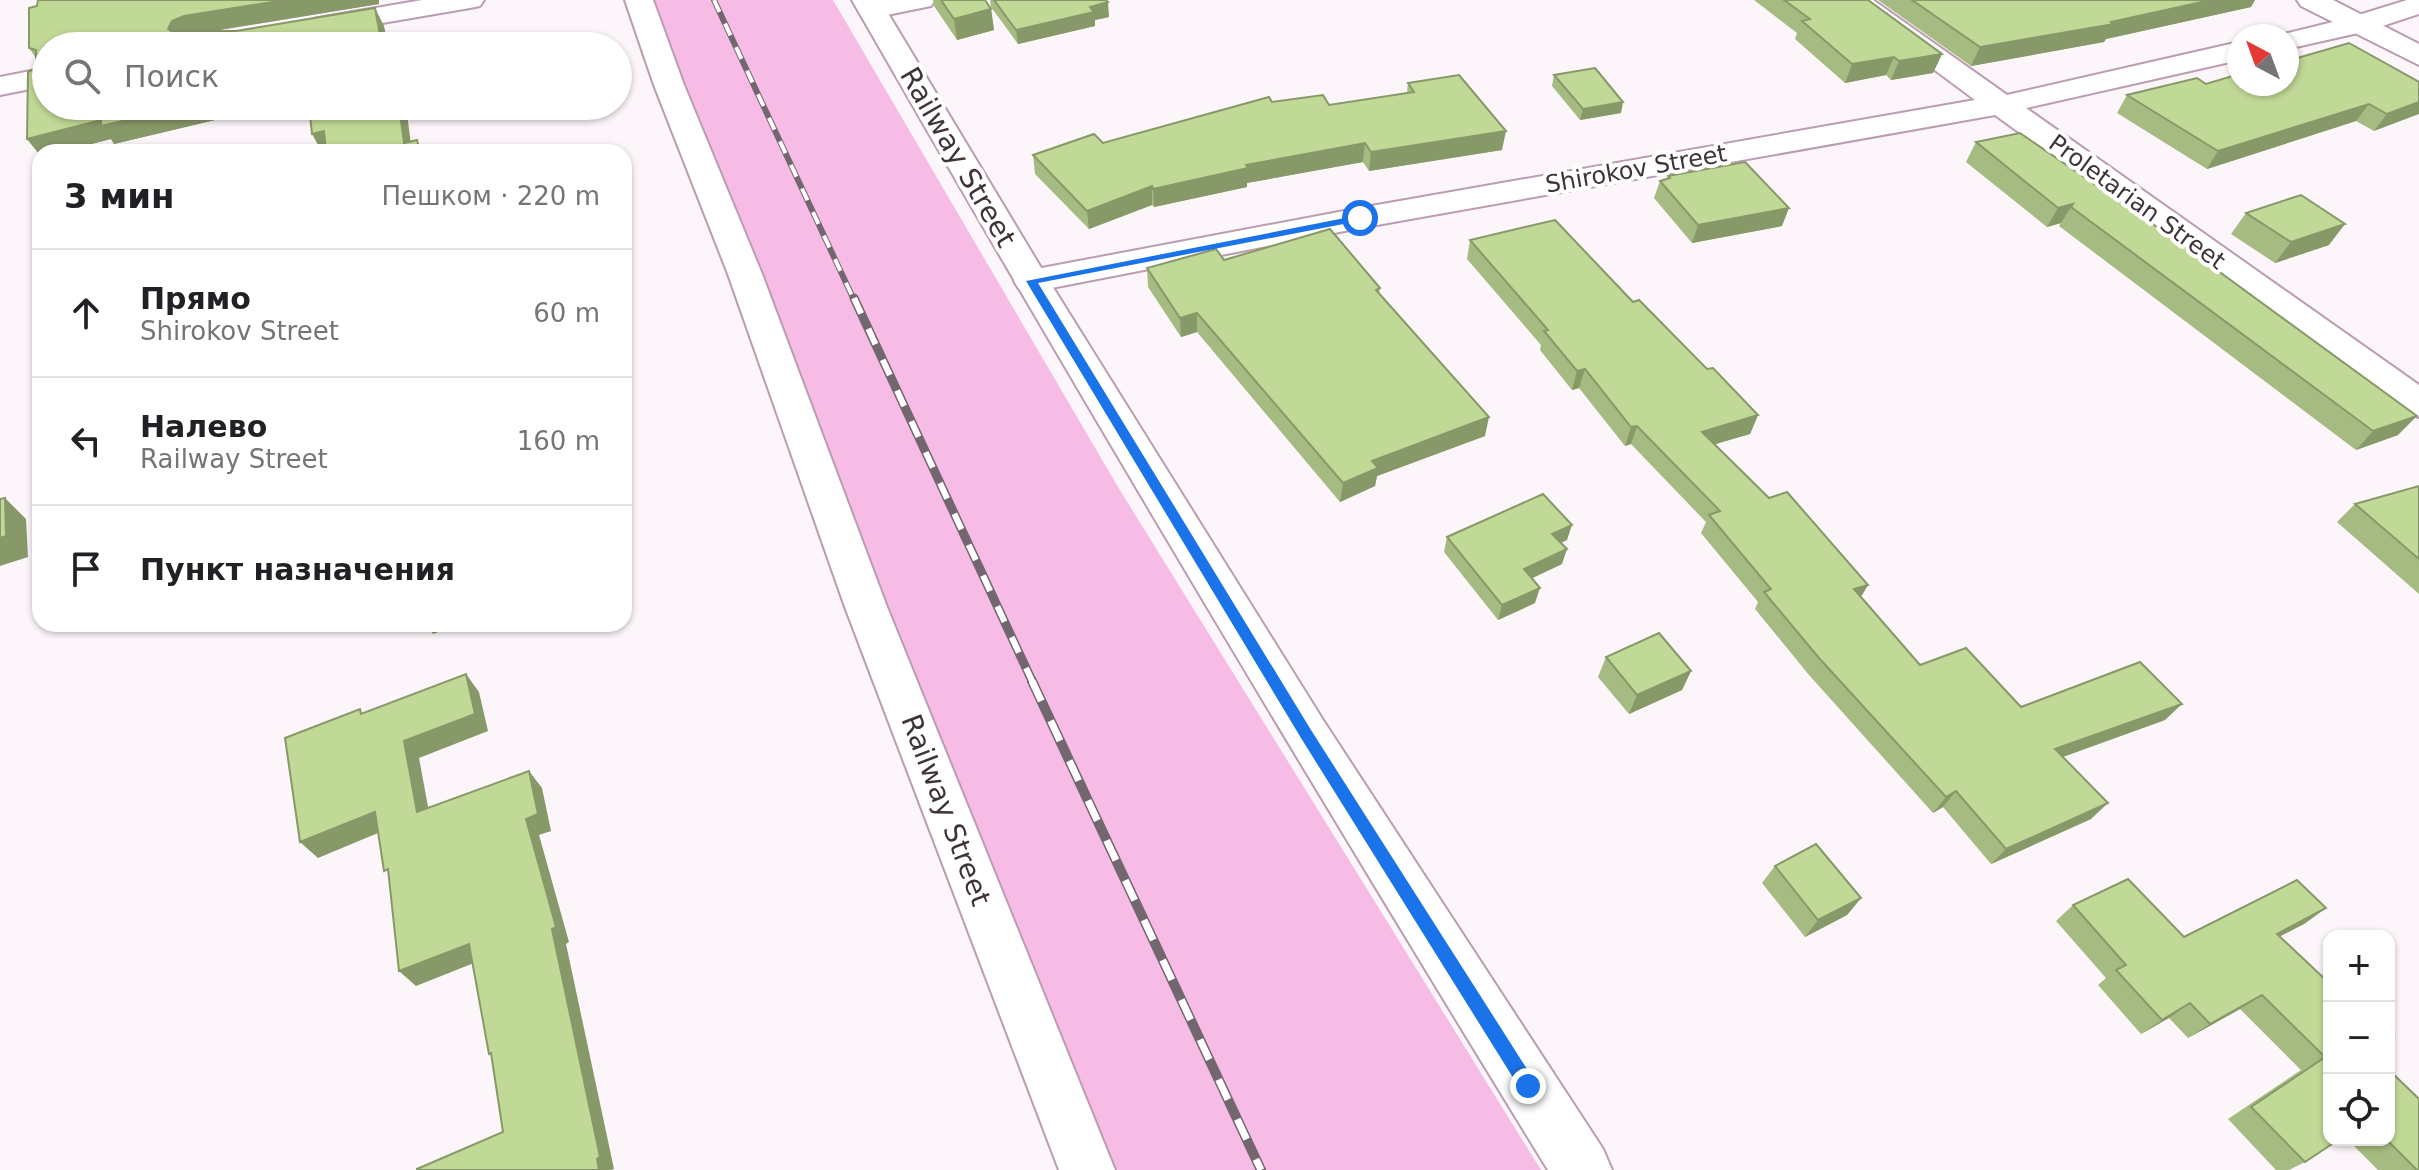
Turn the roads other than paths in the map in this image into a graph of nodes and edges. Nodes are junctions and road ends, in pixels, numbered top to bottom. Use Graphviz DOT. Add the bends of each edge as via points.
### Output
graph roads {
  1 [pos="470,0"];
  2 [pos="639,0"];
  3 [pos="921,0"];
  4 [pos="1855,0"];
  5 [pos="2311,0"];
  6 [pos="869,5"];
  7 [pos="2419,5"];
  8 [pos="2357,25"];
  9 [pos="301,28"];
  10 [pos="2299,38"];
  11 [pos="2227,54"];
  12 [pos="2419,56"];
  13 [pos="32,80"];
  14 [pos="0,86"];
  15 [pos="2000,105"];
  16 [pos="1031,281"];
  17 [pos="2419,404"];
  18 [pos="1087,1170"];
  19 [pos="1582,1170"];
  1 -- 9 [label="street"];
  2 -- 18 [label="street, Railway Street" via="866,607"];
  3 -- 6 [label="street"];
  4 -- 15 [label="street, Proletarian Street"];
  5 -- 8 [label="main road"];
  6 -- 16 [label="main road, Railway Street"];
  7 -- 8 [label="street"];
  8 -- 10 [label="street"];
  8 -- 12 [label="main road"];
  11 -- 15 [label="street, Shirokov Street"];
  13 -- 14 [label="street"];
  15 -- 16 [label="street, Shirokov Street"];
  15 -- 17 [label="street, Proletarian Street"];
  16 -- 19 [label="main road, Railway Street" via="1306,734"];
}
